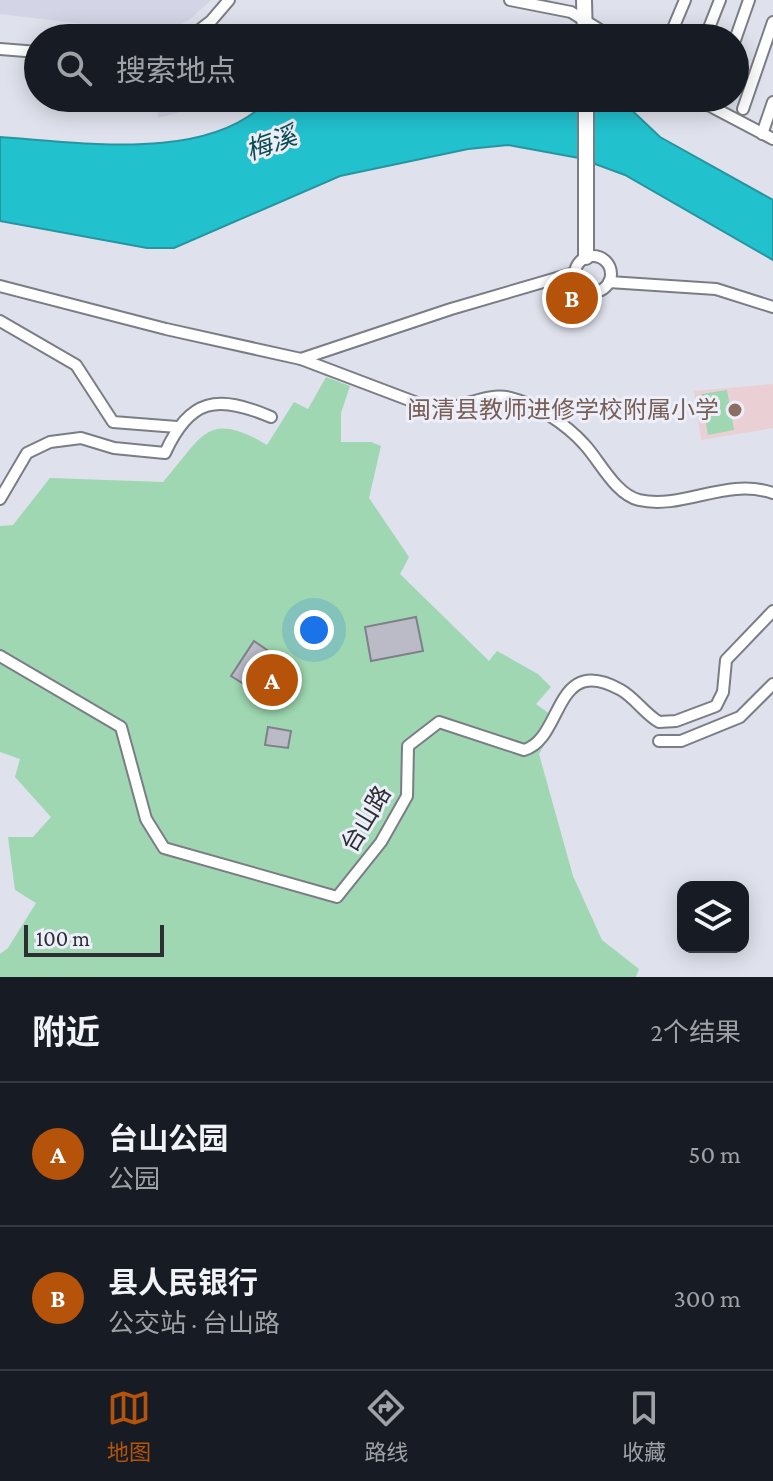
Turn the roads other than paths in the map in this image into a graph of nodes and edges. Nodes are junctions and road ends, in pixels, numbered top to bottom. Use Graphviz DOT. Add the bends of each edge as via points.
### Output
graph roads {
  1 [pos="229,0"];
  2 [pos="510,0"];
  3 [pos="584,0"];
  4 [pos="591,0"];
  5 [pos="685,0"];
  6 [pos="720,0"];
  7 [pos="749,0"];
  8 [pos="773,22"];
  9 [pos="207,24"];
  10 [pos="585,24"];
  11 [pos="588,24"];
  12 [pos="589,24"];
  13 [pos="675,24"];
  14 [pos="711,24"];
  15 [pos="741,24"];
  16 [pos="0,49"];
  17 [pos="24,51"];
  18 [pos="749,92"];
  19 [pos="773,104"];
  20 [pos="589,112"];
  21 [pos="721,112"];
  22 [pos="762,134"];
  23 [pos="773,139"];
  24 [pos="590,257"];
  25 [pos="574,273"];
  26 [pos="609,282"];
  27 [pos="0,286"];
  28 [pos="773,307"];
  29 [pos="0,321"];
  30 [pos="301,359"];
  31 [pos="271,417"];
  32 [pos="177,427"];
  33 [pos="773,493"];
  34 [pos="0,499"];
  35 [pos="773,611"];
  36 [pos="0,656"];
  37 [pos="773,684"];
  38 [pos="659,741"];
  1 -- 9 [label="street"];
  2 -- 10 [label="street" via="571,12"];
  3 -- 11 [label="main road"];
  4 -- 12 [label="main road"];
  5 -- 13 [label="street"];
  6 -- 14 [label="street"];
  7 -- 15 [label="street"];
  8 -- 18 [label="street"];
  16 -- 17 [label="street"];
  19 -- 22 [label="street"];
  20 -- 24 [label="main road"];
  21 -- 22 [label="street"];
  22 -- 23 [label="street"];
  24 -- 25 [label="street"];
  24 -- 26 [label="street" via="608,264"];
  25 -- 26 [label="street" via="579,286 589,292 600,291"];
  25 -- 30 [label="street"];
  26 -- 28 [label="street" via="716,289"];
  27 -- 30 [label="street"];
  29 -- 32 [label="street" via="76,365 113,422"];
  30 -- 33 [label="street" via="433,409 514,398 576,437 625,494 638,500 745,486"];
  31 -- 32 [label="street" via="213,403"];
  32 -- 34 [label="street" via="165,453 114,448 81,438 50,442 33,449 17,467"];
  35 -- 36 [label="street, 台山路" via="726,660 716,706 676,721 659,722 625,692 592,681 572,688 533,748 508,747 439,722 408,746 407,796 381,842 337,897 164,848 146,819 121,727"];
  37 -- 38 [label="street" via="740,717 681,741"];
}
